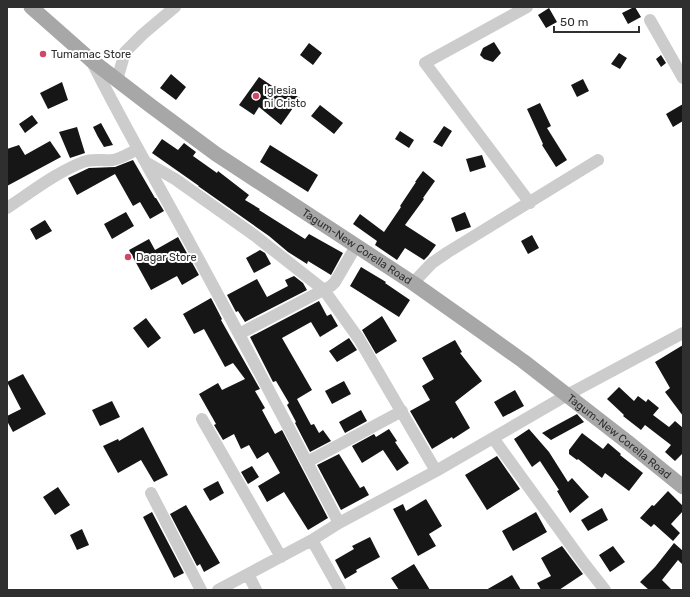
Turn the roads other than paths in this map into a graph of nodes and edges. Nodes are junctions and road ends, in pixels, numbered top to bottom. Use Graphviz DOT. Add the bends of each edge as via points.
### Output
graph roads {
  1 [pos="32,7"];
  2 [pos="175,7"];
  3 [pos="527,7"];
  4 [pos="650,20"];
  5 [pos="91,60"];
  6 [pos="683,78"];
  7 [pos="117,80"];
  8 [pos="138,149"];
  9 [pos="598,160"];
  10 [pos="146,162"];
  11 [pos="530,203"];
  12 [pos="7,208"];
  13 [pos="356,246"];
  14 [pos="413,283"];
  15 [pos="324,290"];
  16 [pos="683,333"];
  17 [pos="239,334"];
  18 [pos="567,395"];
  19 [pos="402,411"];
  20 [pos="202,419"];
  21 [pos="493,438"];
  22 [pos="307,462"];
  23 [pos="436,471"];
  24 [pos="683,487"];
  25 [pos="151,493"];
  26 [pos="339,523"];
  27 [pos="312,540"];
  28 [pos="280,557"];
  29 [pos="248,574"];
  30 [pos="201,590"];
  31 [pos="218,590"];
  32 [pos="256,590"];
  33 [pos="340,590"];
  34 [pos="605,590"];
  1 -- 5 [label="main road, Tagum-New Corella Road"];
  2 -- 7 [label="street" via="125,52"];
  3 -- 11 [label="street" via="425,63"];
  4 -- 6 [label="street"];
  5 -- 7 [label="main road, Tagum-New Corella Road"];
  5 -- 8 [label="street"];
  7 -- 13 [label="main road, Tagum-New Corella Road" via="216,154"];
  8 -- 10 [label="street"];
  8 -- 12 [label="street" via="120,158 81,163 45,182"];
  9 -- 11 [label="street"];
  10 -- 15 [label="street" via="175,179 254,235"];
  10 -- 17 [label="street"];
  11 -- 14 [label="street" via="432,263"];
  13 -- 14 [label="main road, Tagum-New Corella Road"];
  13 -- 15 [label="street" via="335,282"];
  14 -- 18 [label="main road, Tagum-New Corella Road"];
  15 -- 17 [label="street"];
  15 -- 19 [label="street" via="359,339"];
  16 -- 18 [label="street"];
  17 -- 22 [label="street"];
  18 -- 21 [label="street"];
  18 -- 24 [label="main road, Tagum-New Corella Road"];
  19 -- 22 [label="street"];
  19 -- 23 [label="street"];
  20 -- 28 [label="street"];
  21 -- 23 [label="street"];
  21 -- 34 [label="street"];
  22 -- 26 [label="street"];
  23 -- 26 [label="street"];
  25 -- 30 [label="street"];
  26 -- 27 [label="street"];
  27 -- 28 [label="street"];
  27 -- 33 [label="street"];
  28 -- 29 [label="street"];
  29 -- 31 [label="street"];
  29 -- 32 [label="street"];
}
